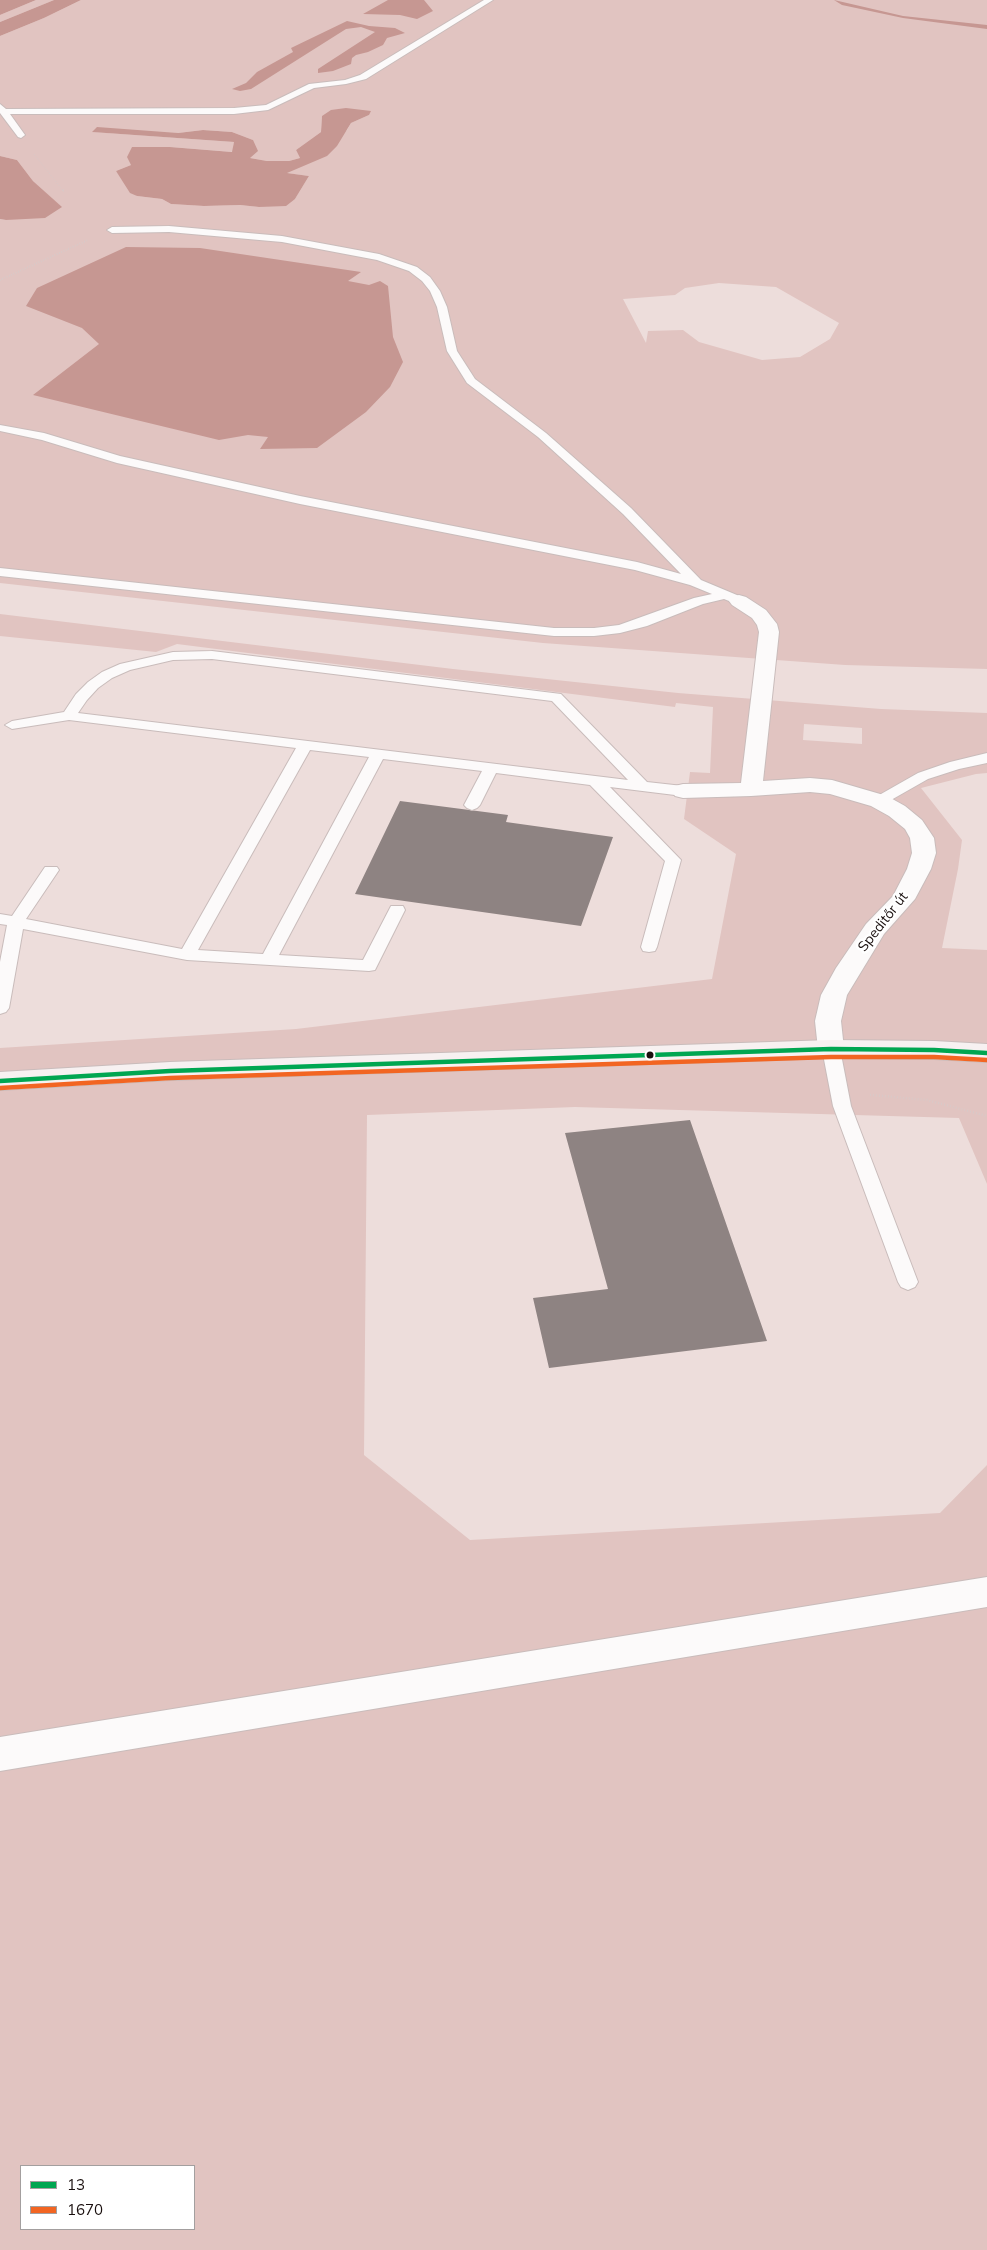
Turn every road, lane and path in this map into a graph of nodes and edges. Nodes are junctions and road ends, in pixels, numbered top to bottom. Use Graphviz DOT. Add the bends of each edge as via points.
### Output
graph roads {
  1 [pos="489,0"];
  2 [pos="2,110"];
  3 [pos="21,135"];
  4 [pos="64,192"];
  5 [pos="112,230"];
  6 [pos="0,280"];
  7 [pos="0,428"];
  8 [pos="0,572"];
  9 [pos="696,582"];
  10 [pos="732,598"];
  11 [pos="69,716"];
  12 [pos="12,725"];
  13 [pos="305,745"];
  14 [pos="378,754"];
  15 [pos="987,758"];
  16 [pos="491,768"];
  17 [pos="595,781"];
  18 [pos="642,786"];
  19 [pos="751,789"];
  20 [pos="684,791"];
  21 [pos="879,800"];
  22 [pos="472,805"];
  23 [pos="51,870"];
  24 [pos="397,910"];
  25 [pos="8,921"];
  26 [pos="649,947"];
  27 [pos="187,955"];
  28 [pos="268,960"];
  29 [pos="0,1008"];
  30 [pos="831,1049"];
  31 [pos="987,1053"];
  32 [pos="0,1081"];
  33 [pos="839,1092"];
  34 [pos="987,1116"];
  35 [pos="908,1282"];
  36 [pos="987,1592"];
  37 [pos="0,1754"];
  1 -- 2 [label="lane" via="363,77 312,86 268,107 234,112"];
  2 -- 3 [label="lane"];
  3 -- 4 [label="path"];
  5 -- 6 [label="path"];
  5 -- 9 [label="lane" via="169,229 282,239 379,257 413,270 435,291 452,352 471,381 542,435 620,504"];
  7 -- 9 [label="lane" via="44,437 117,459 300,500 560,550"];
  8 -- 10 [label="lane" via="554,632 620,629 642,624 700,601"];
  9 -- 10 [label="lane"];
  10 -- 19 [label="street" via="759,614 769,632"];
  11 -- 12 [label="lane"];
  11 -- 13 [label="lane"];
  11 -- 18 [label="lane" via="81,697 94,685 125,667 173,656 212,655 556,698"];
  13 -- 14 [label="lane"];
  13 -- 27 [label="lane"];
  14 -- 16 [label="lane"];
  14 -- 28 [label="lane"];
  15 -- 21 [label="lane" via="923,776"];
  16 -- 17 [label="lane"];
  16 -- 22 [label="lane"];
  17 -- 18 [label="lane"];
  17 -- 26 [label="lane" via="673,860"];
  18 -- 20 [label="lane"];
  19 -- 20 [label="street, Speditőr út"];
  19 -- 21 [label="street, Speditőr út" via="832,787"];
  21 -- 30 [label="street, Speditőr út" via="914,825 922,838 924,853 903,899 875,929 834,995 828,1021"];
  23 -- 25 [label="lane"];
  24 -- 28 [label="lane" via="369,966"];
  25 -- 27 [label="lane"];
  25 -- 29 [label="lane"];
  27 -- 28 [label="lane"];
  30 -- 31 [label="main road"];
  30 -- 32 [label="main road" via="170,1071"];
  30 -- 33 [label="lane"];
  33 -- 34 [label="path" via="927,1100"];
  33 -- 35 [label="lane"];
  36 -- 37 [label="street"];
}
